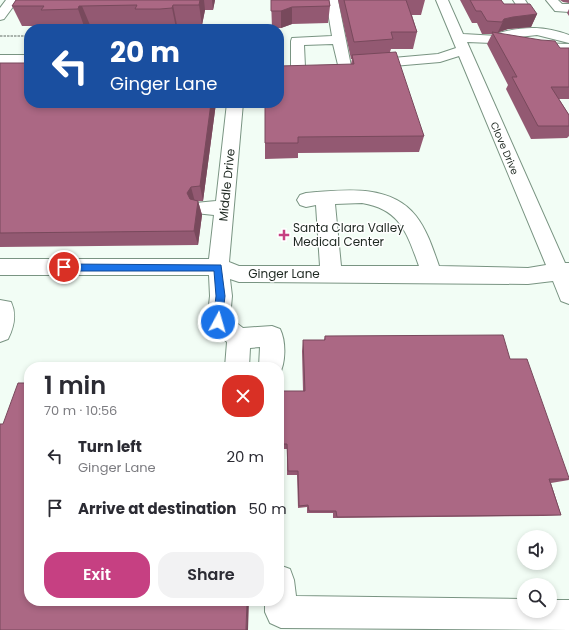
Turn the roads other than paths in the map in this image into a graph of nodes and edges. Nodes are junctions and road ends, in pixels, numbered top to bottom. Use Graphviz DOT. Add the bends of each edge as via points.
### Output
graph roads {
  1 [pos="332,0"];
  2 [pos="442,0"];
  3 [pos="519,0"];
  4 [pos="552,0"];
  5 [pos="569,8"];
  6 [pos="527,12"];
  7 [pos="492,39"];
  8 [pos="569,39"];
  9 [pos="339,40"];
  10 [pos="460,44"];
  11 [pos="569,48"];
  12 [pos="0,59"];
  13 [pos="24,59"];
  14 [pos="313,66"];
  15 [pos="329,66"];
  16 [pos="344,66"];
  17 [pos="234,108"];
  18 [pos="202,208"];
  19 [pos="224,208"];
  20 [pos="0,267"];
  21 [pos="218,267"];
  22 [pos="564,272"];
  23 [pos="331,274"];
  24 [pos="432,274"];
  25 [pos="569,295"];
  26 [pos="0,309"];
  27 [pos="0,332"];
  28 [pos="239,338"];
  29 [pos="237,362"];
  30 [pos="271,362"];
  31 [pos="281,606"];
  32 [pos="569,616"];
  1 -- 9 [label="street"];
  2 -- 10 [label="street, Clove Drive"];
  3 -- 6 [label="street"];
  4 -- 5 [label="street" via="559,8"];
  7 -- 8 [label="street" via="521,30 553,33"];
  7 -- 10 [label="street"];
  7 -- 11 [label="street" via="535,47"];
  9 -- 14 [label="street" via="297,41 292,67"];
  9 -- 16 [label="street"];
  10 -- 16 [label="street" via="440,58"];
  10 -- 22 [label="street, Clove Drive"];
  12 -- 13 [label="street"];
  15 -- 16 [label="street"];
  17 -- 19 [label="street, Middle Drive"];
  18 -- 19 [label="street"];
  19 -- 21 [label="street, Middle Drive"];
  20 -- 21 [label="street, Ginger Lane"];
  21 -- 23 [label="street, Ginger Lane" via="239,274"];
  21 -- 28 [label="street, Middle Drive" via="218,322"];
  22 -- 24 [label="street, Ginger Lane" via="528,276"];
  22 -- 25 [label="street, Clove Drive"];
  23 -- 24 [label="street, Ginger Lane"];
  23 -- 24 [label="street" via="316,199 357,196 377,199 400,210 409,221"];
  26 -- 27 [label="street" via="3,309 3,326"];
  28 -- 29 [label="street"];
  28 -- 30 [label="street" via="272,336"];
  31 -- 32 [label="street" via="281,612"];
}
